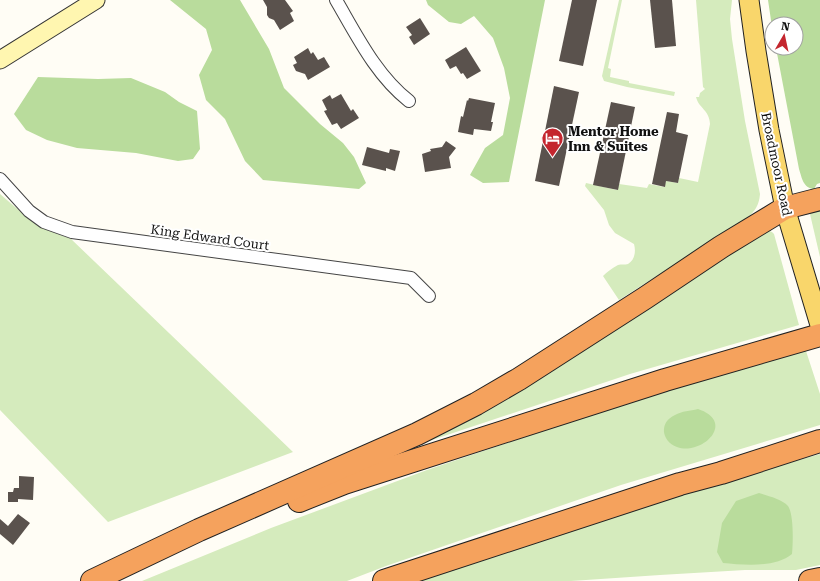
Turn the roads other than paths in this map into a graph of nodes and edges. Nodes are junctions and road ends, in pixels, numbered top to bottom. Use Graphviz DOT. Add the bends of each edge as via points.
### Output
graph roads {
  1 [pos="96,0"];
  2 [pos="336,0"];
  3 [pos="749,0"];
  4 [pos="0,60"];
  5 [pos="409,101"];
  6 [pos="0,179"];
  7 [pos="820,199"];
  8 [pos="785,208"];
  9 [pos="429,296"];
  10 [pos="820,325"];
  11 [pos="820,335"];
  12 [pos="820,441"];
  13 [pos="820,579"];
  14 [pos="92,581"];
  15 [pos="101,581"];
  16 [pos="384,581"];
  17 [pos="810,581"];
  1 -- 4 [label="main road"];
  2 -- 5 [label="street" via="383,76"];
  3 -- 8 [label="main road, Broadmoor Road" via="768,123"];
  6 -- 9 [label="street, King Edward Court" via="29,211 44,222 72,232 411,278"];
  7 -- 8 [label="highway"];
  8 -- 10 [label="main road, Broadmoor Road"];
  8 -- 14 [label="highway" via="519,379 463,411"];
  11 -- 15 [label="highway" via="665,380 344,484"];
  12 -- 16 [label="highway" via="673,486"];
  13 -- 17 [label="highway"];
}
